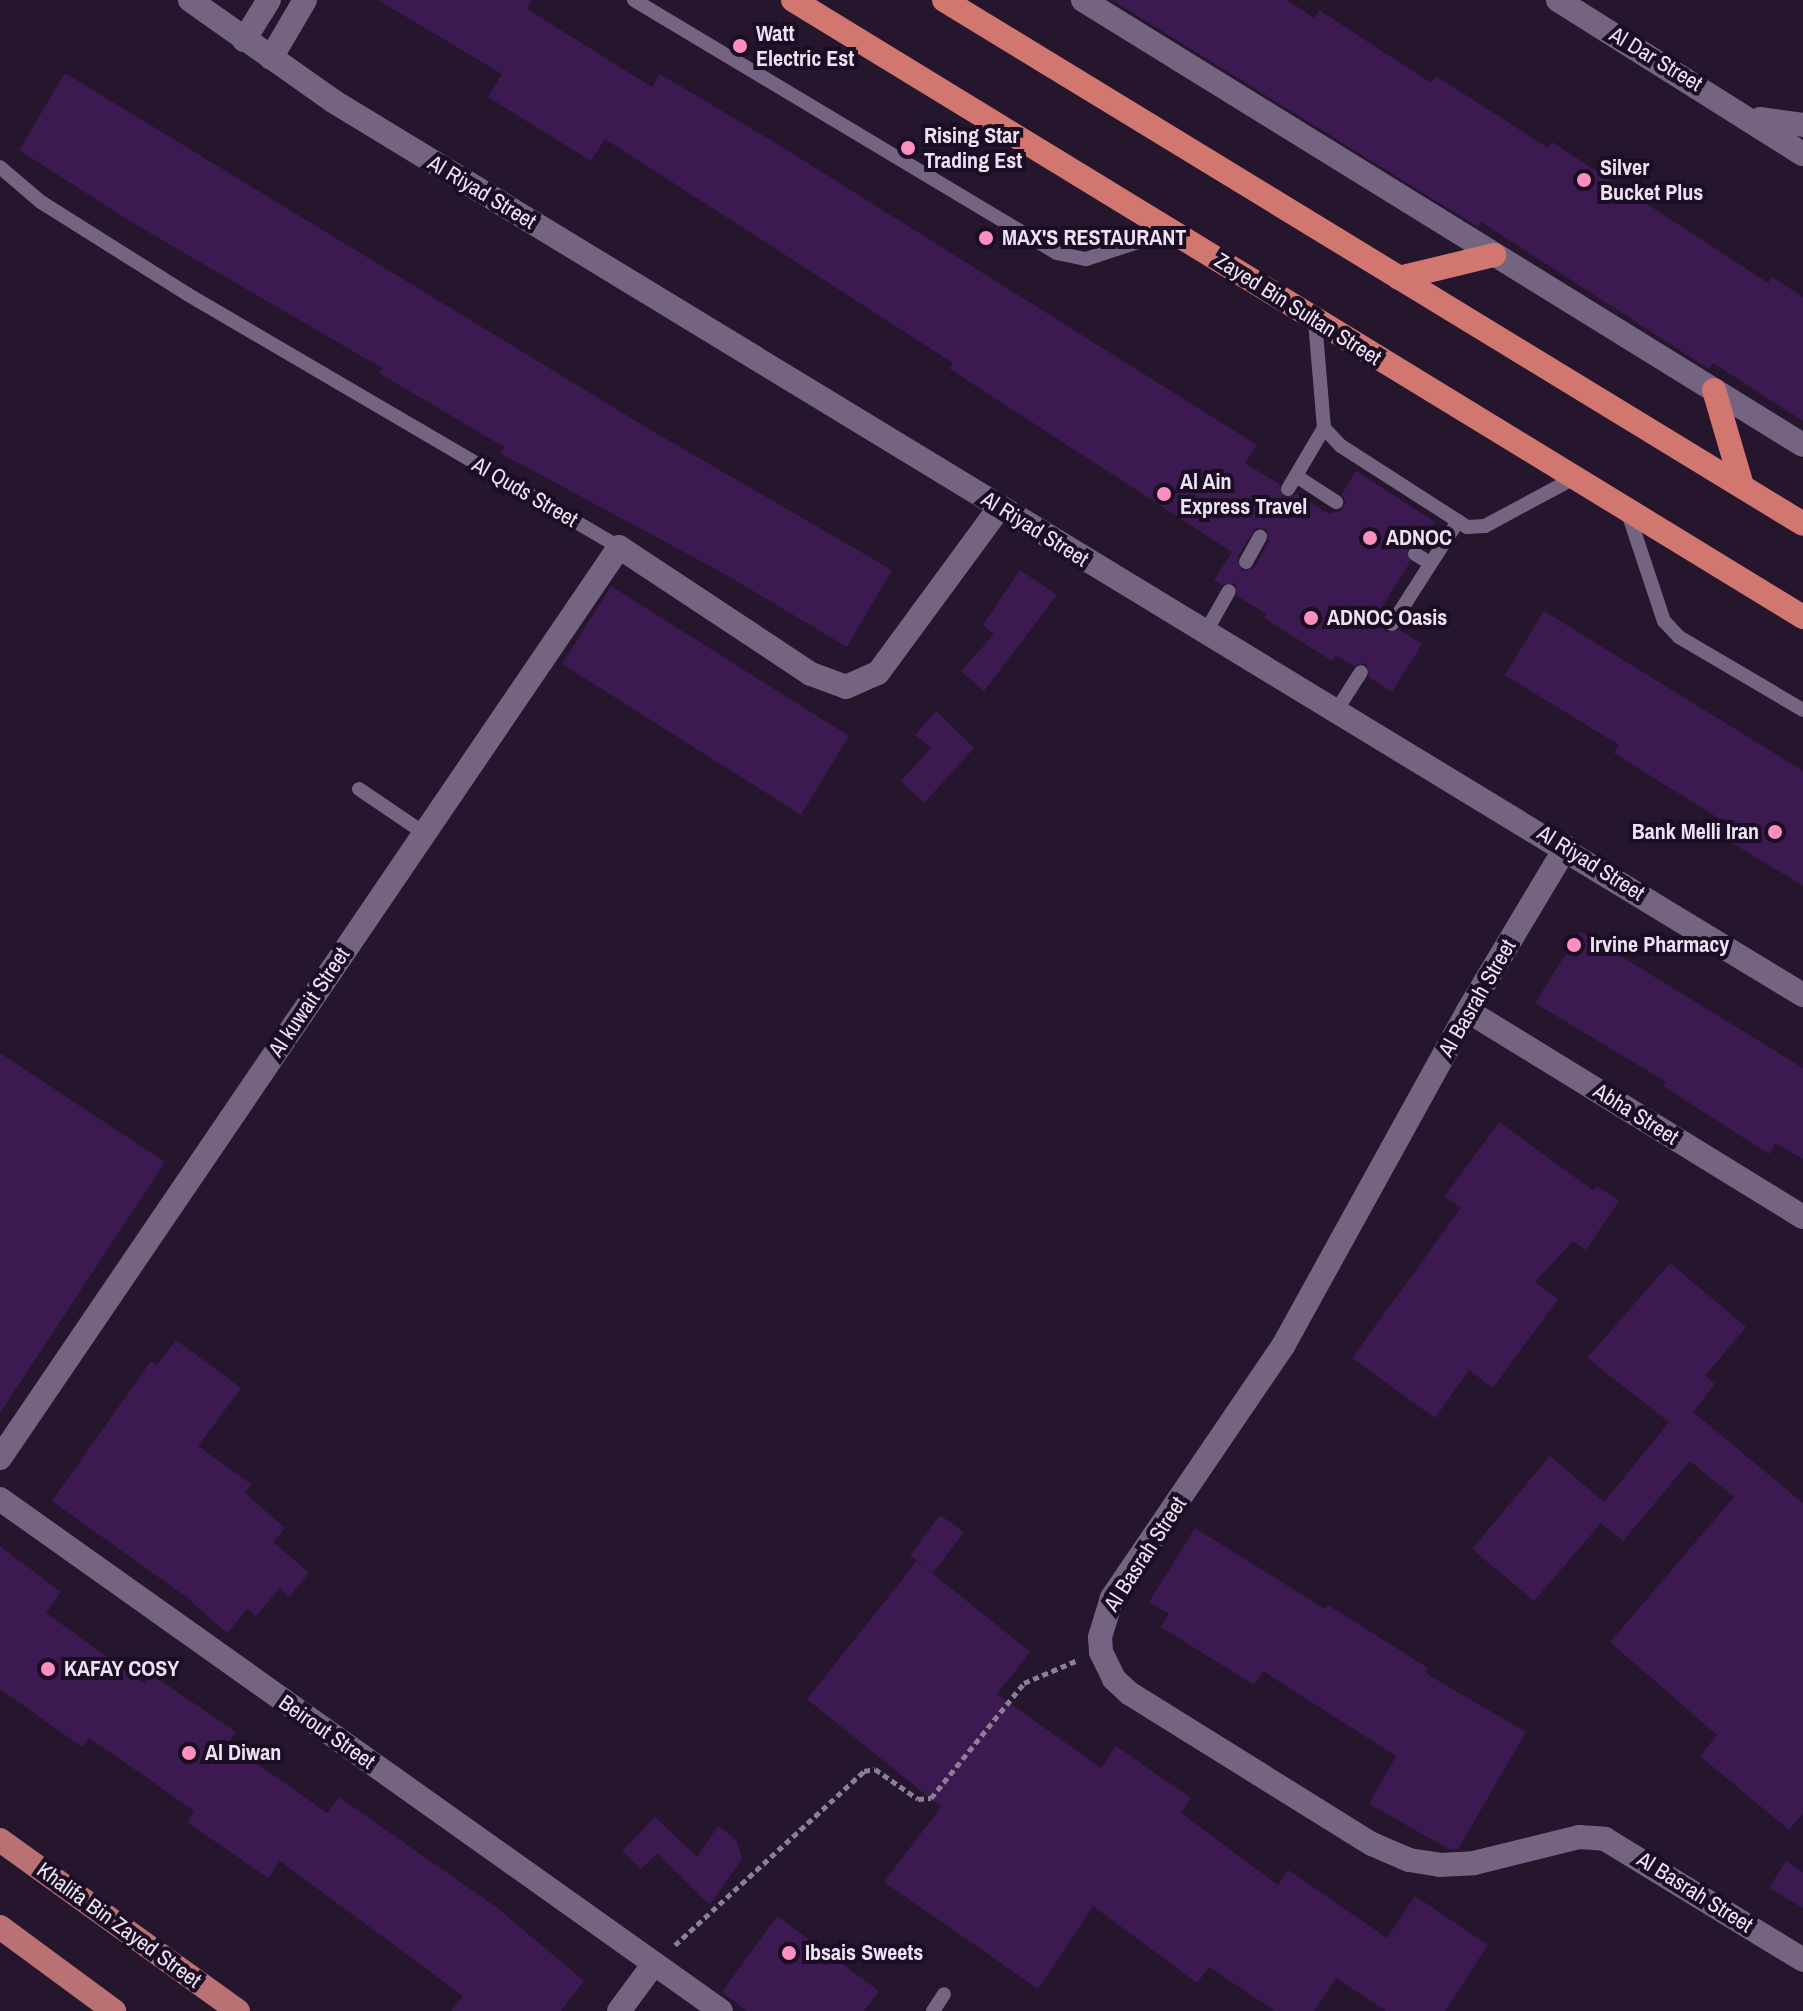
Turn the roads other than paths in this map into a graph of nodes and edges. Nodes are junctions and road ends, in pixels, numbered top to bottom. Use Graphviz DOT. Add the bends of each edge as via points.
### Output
graph roads {
  1 [pos="190,0"];
  2 [pos="269,0"];
  3 [pos="305,0"];
  4 [pos="634,0"];
  5 [pos="793,0"];
  6 [pos="944,0"];
  7 [pos="1083,0"];
  8 [pos="1558,0"];
  9 [pos="244,40"];
  10 [pos="271,58"];
  11 [pos="1753,118"];
  12 [pos="1803,125"];
  13 [pos="1803,154"];
  14 [pos="0,167"];
  15 [pos="1172,231"];
  16 [pos="1494,255"];
  17 [pos="1399,278"];
  18 [pos="1315,321"];
  19 [pos="1714,390"];
  20 [pos="1324,428"];
  21 [pos="1803,445"];
  22 [pos="1574,478"];
  23 [pos="1742,486"];
  24 [pos="1336,502"];
  25 [pos="1000,507"];
  26 [pos="1627,509"];
  27 [pos="1458,521"];
  28 [pos="1803,524"];
  29 [pos="1260,537"];
  30 [pos="619,547"];
  31 [pos="1415,554"];
  32 [pos="1246,562"];
  33 [pos="1430,563"];
  34 [pos="1229,591"];
  35 [pos="1803,617"];
  36 [pos="1392,624"];
  37 [pos="1205,633"];
  38 [pos="1361,672"];
  39 [pos="1803,710"];
  40 [pos="1336,711"];
  41 [pos="359,789"];
  42 [pos="424,833"];
  43 [pos="1566,847"];
  44 [pos="1803,995"];
  45 [pos="1468,1011"];
  46 [pos="1803,1217"];
  47 [pos="0,1458"];
  48 [pos="0,1499"];
  49 [pos="0,1840"];
  50 [pos="0,1927"];
  51 [pos="1803,1960"];
  52 [pos="653,1965"];
  53 [pos="944,1994"];
  54 [pos="114,2011"];
  55 [pos="238,2011"];
  56 [pos="619,2011"];
  57 [pos="721,2011"];
  58 [pos="933,2011"];
  1 -- 9 [label="street, Al Riyad Street"];
  2 -- 9 [label="street"];
  3 -- 10 [label="street"];
  4 -- 15 [label="lane" via="1057,253 1086,259"];
  5 -- 15 [label="highway, Zayed Bin Sultan Street"];
  6 -- 17 [label="highway"];
  7 -- 16 [label="street"];
  8 -- 11 [label="street, Al Dar Street"];
  9 -- 10 [label="street, Al Riyad Street"];
  10 -- 25 [label="street, Al Riyad Street"];
  11 -- 12 [label="street, Al Dar Street"];
  11 -- 13 [label="street, Al Dar Street"];
  14 -- 30 [label="lane, Al Quds Street" via="41,202 187,294"];
  15 -- 18 [label="highway, Zayed Bin Sultan Street"];
  16 -- 17 [label="highway"];
  16 -- 19 [label="street"];
  17 -- 23 [label="highway"];
  18 -- 20 [label="lane"];
  18 -- 22 [label="highway, Zayed Bin Sultan Street"];
  19 -- 21 [label="street"];
  19 -- 23 [label="highway"];
  20 -- 24 [label="lane" via="1292,482"];
  20 -- 27 [label="lane" via="1341,446"];
  22 -- 26 [label="highway, Zayed Bin Sultan Street"];
  22 -- 27 [label="lane" via="1485,526 1467,527"];
  23 -- 28 [label="highway"];
  25 -- 30 [label="street, Al Quds Street" via="878,673 846,687 811,674"];
  25 -- 37 [label="street, Al Riyad Street"];
  26 -- 35 [label="highway, Zayed Bin Sultan Street"];
  26 -- 39 [label="lane" via="1664,621 1679,637"];
  27 -- 33 [label="lane"];
  29 -- 32 [label="lane"];
  30 -- 42 [label="street, Al kuwait Street"];
  31 -- 33 [label="lane"];
  33 -- 36 [label="lane"];
  34 -- 37 [label="lane"];
  37 -- 40 [label="street, Al Riyad Street"];
  38 -- 40 [label="lane"];
  40 -- 43 [label="street, Al Riyad Street"];
  41 -- 42 [label="lane"];
  42 -- 47 [label="street, Al kuwait Street"];
  43 -- 44 [label="street, Al Riyad Street"];
  43 -- 45 [label="street, Al Basrah Street"];
  45 -- 46 [label="street, Abha Street"];
  45 -- 51 [label="street, Al Basrah Street" via="1283,1346 1112,1598 1101,1652 1114,1679 1129,1693 1372,1844 1409,1860 1439,1865 1474,1863 1579,1837 1605,1839"];
  48 -- 52 [label="street, Beirout Street"];
  49 -- 55 [label="main road, Khalifa Bin Zayed Street"];
  50 -- 54 [label="main road"];
  52 -- 56 [label="street"];
  52 -- 57 [label="street, Beirout Street"];
  53 -- 58 [label="lane"];
}
